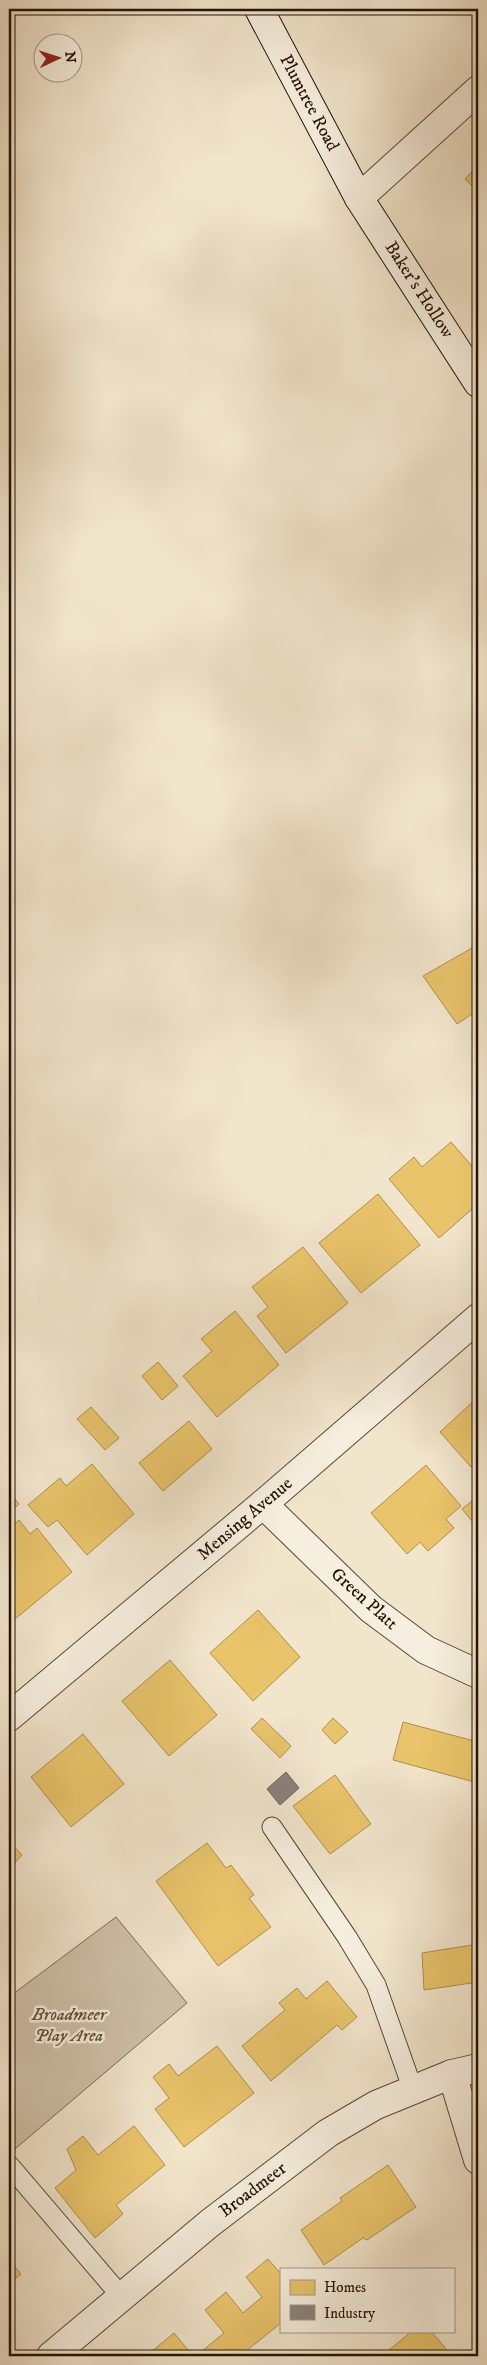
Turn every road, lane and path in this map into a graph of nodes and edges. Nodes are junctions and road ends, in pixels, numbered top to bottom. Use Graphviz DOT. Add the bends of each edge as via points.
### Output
graph roads {
  1 [pos="259,9"];
  2 [pos="478,90"];
  3 [pos="359,198"];
  4 [pos="478,383"];
  5 [pos="478,1318"];
  6 [pos="263,1504"];
  7 [pos="478,1674"];
  8 [pos="9,1717"];
  9 [pos="272,1827"];
  10 [pos="478,2068"];
  11 [pos="452,2074"];
  12 [pos="413,2090"];
  13 [pos="478,2160"];
  14 [pos="9,2165"];
  15 [pos="121,2296"];
  16 [pos="52,2356"];
  1 -- 3 [label="street, Plumtree Road"];
  2 -- 3 [label="street"];
  3 -- 4 [label="street, Baker's Hollow"];
  5 -- 6 [label="street, Mensing Avenue"];
  6 -- 7 [label="street, Green Platt" via="371,1609 426,1650"];
  6 -- 8 [label="street, Mensing Avenue"];
  9 -- 12 [label="lane" via="376,1985"];
  10 -- 11 [label="street, Broadmeer"];
  11 -- 12 [label="street, Broadmeer"];
  11 -- 13 [label="street"];
  12 -- 15 [label="street, Broadmeer" via="376,2105 328,2133"];
  14 -- 15 [label="lane"];
  15 -- 16 [label="street, Broadmeer"];
}
